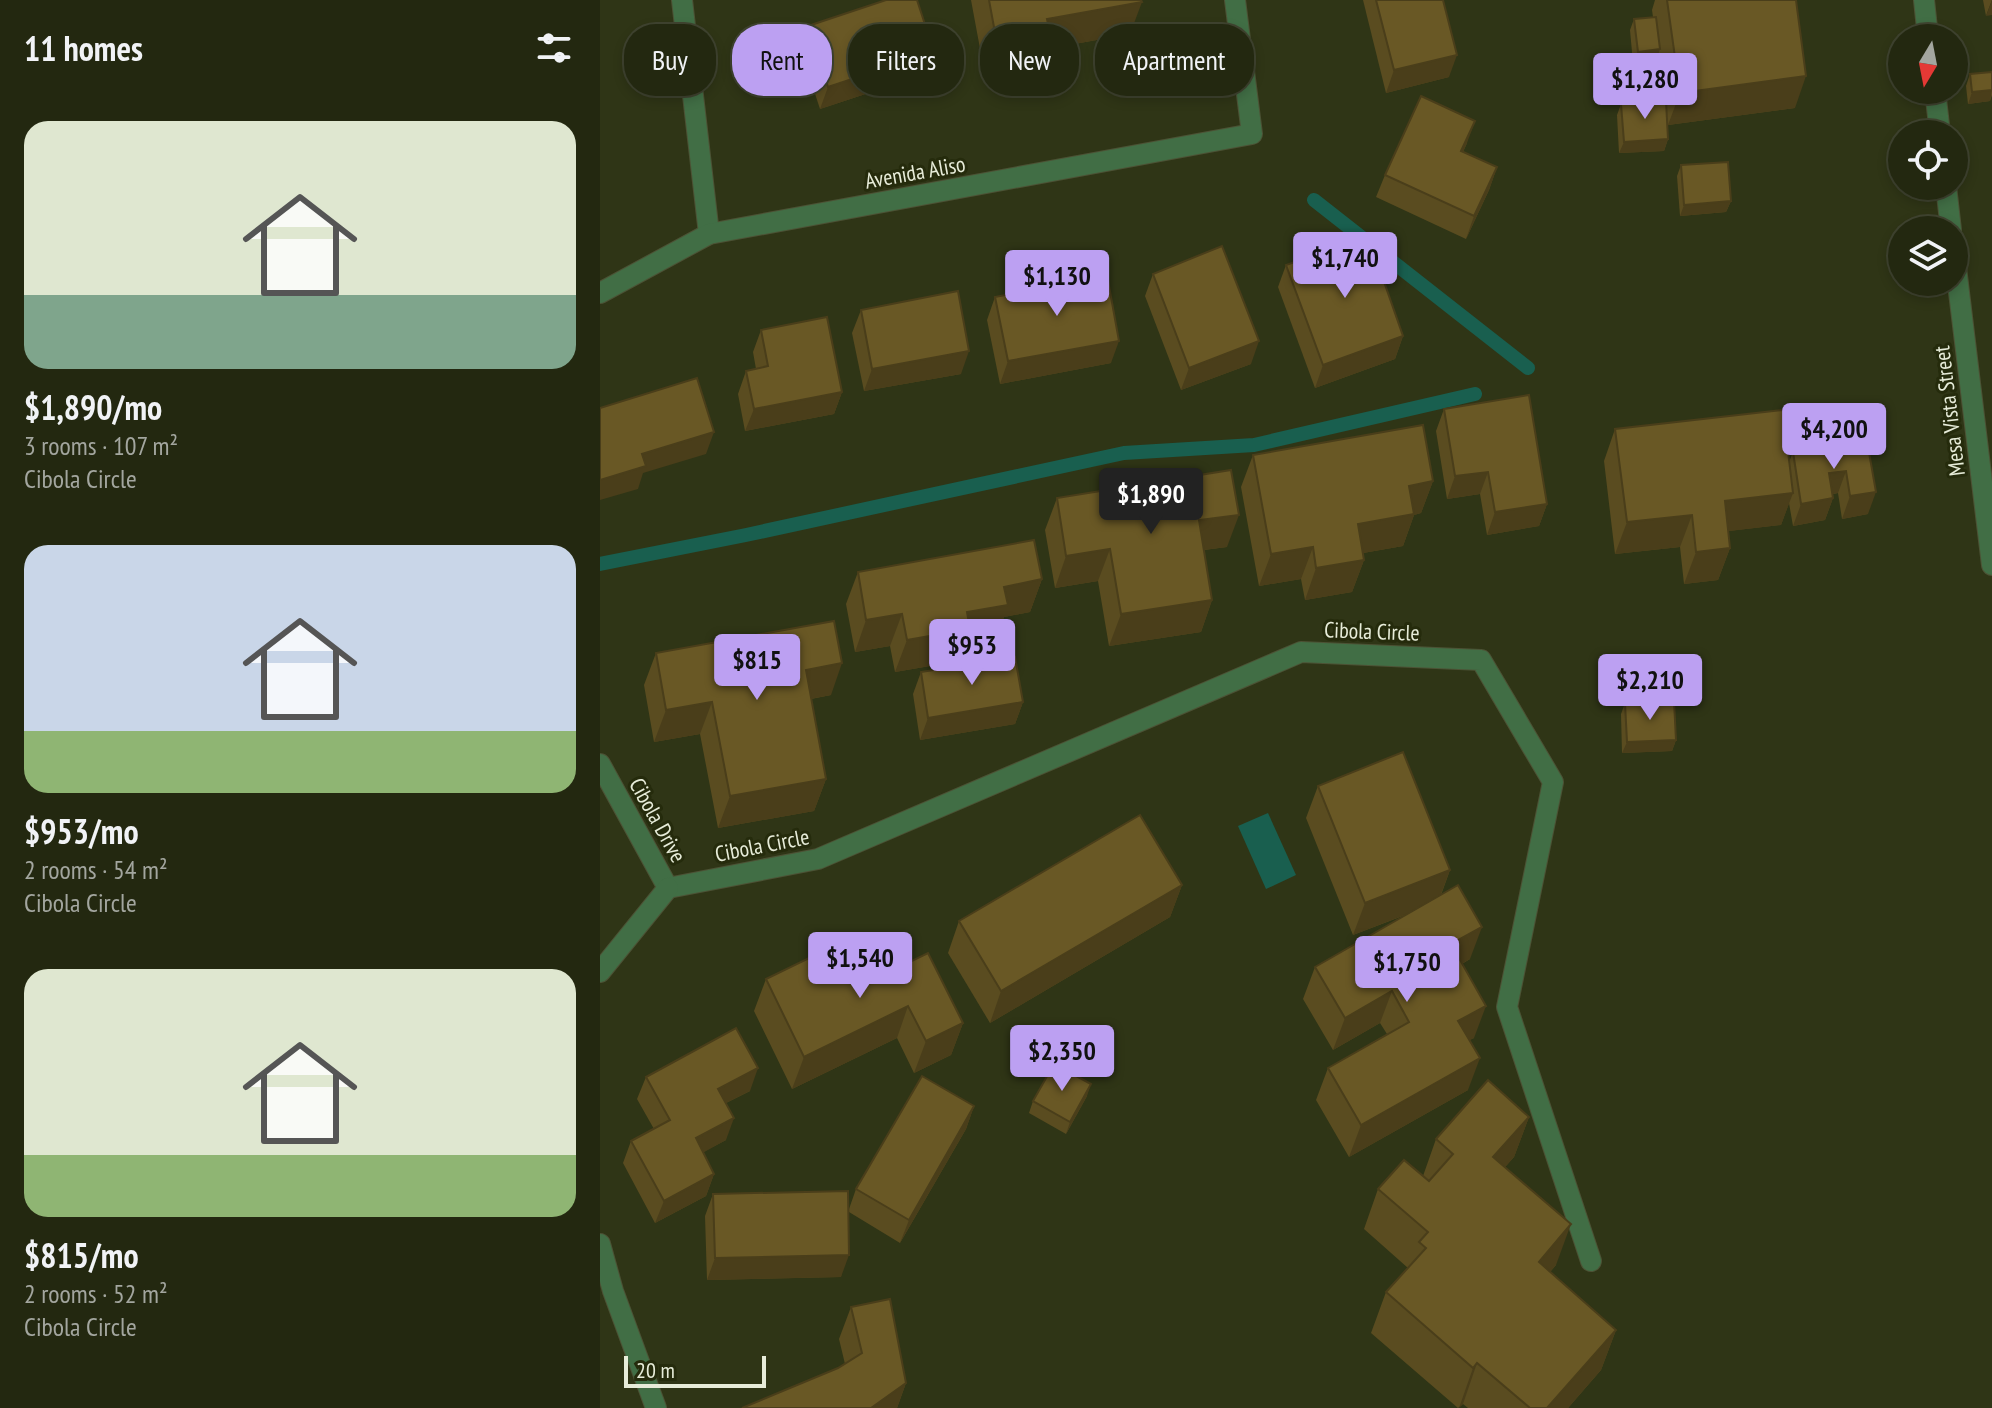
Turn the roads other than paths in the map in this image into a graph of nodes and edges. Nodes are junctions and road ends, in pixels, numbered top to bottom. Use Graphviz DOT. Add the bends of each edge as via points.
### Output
graph roads {
  1 [pos="682,0"];
  2 [pos="1235,0"];
  3 [pos="1924,0"];
  4 [pos="1927,24"];
  5 [pos="709,234"];
  6 [pos="600,293"];
  7 [pos="1959,296"];
  8 [pos="1992,565"];
  9 [pos="600,764"];
  10 [pos="668,888"];
  11 [pos="600,972"];
  12 [pos="600,1244"];
  13 [pos="1591,1261"];
  14 [pos="656,1408"];
  1 -- 5 [label="street"];
  2 -- 5 [label="street, Avenida Aliso" via="1252,134"];
  3 -- 4 [label="street"];
  5 -- 6 [label="street, Avenida Aliso"];
  7 -- 8 [label="street, Mesa Vista Street"];
  9 -- 10 [label="street, Cibola Drive"];
  10 -- 11 [label="street, Cibola Drive"];
  10 -- 13 [label="street, Cibola Circle" via="818,859 1301,652 1481,660 1553,782 1507,1007"];
  12 -- 14 [label="street"];
}
